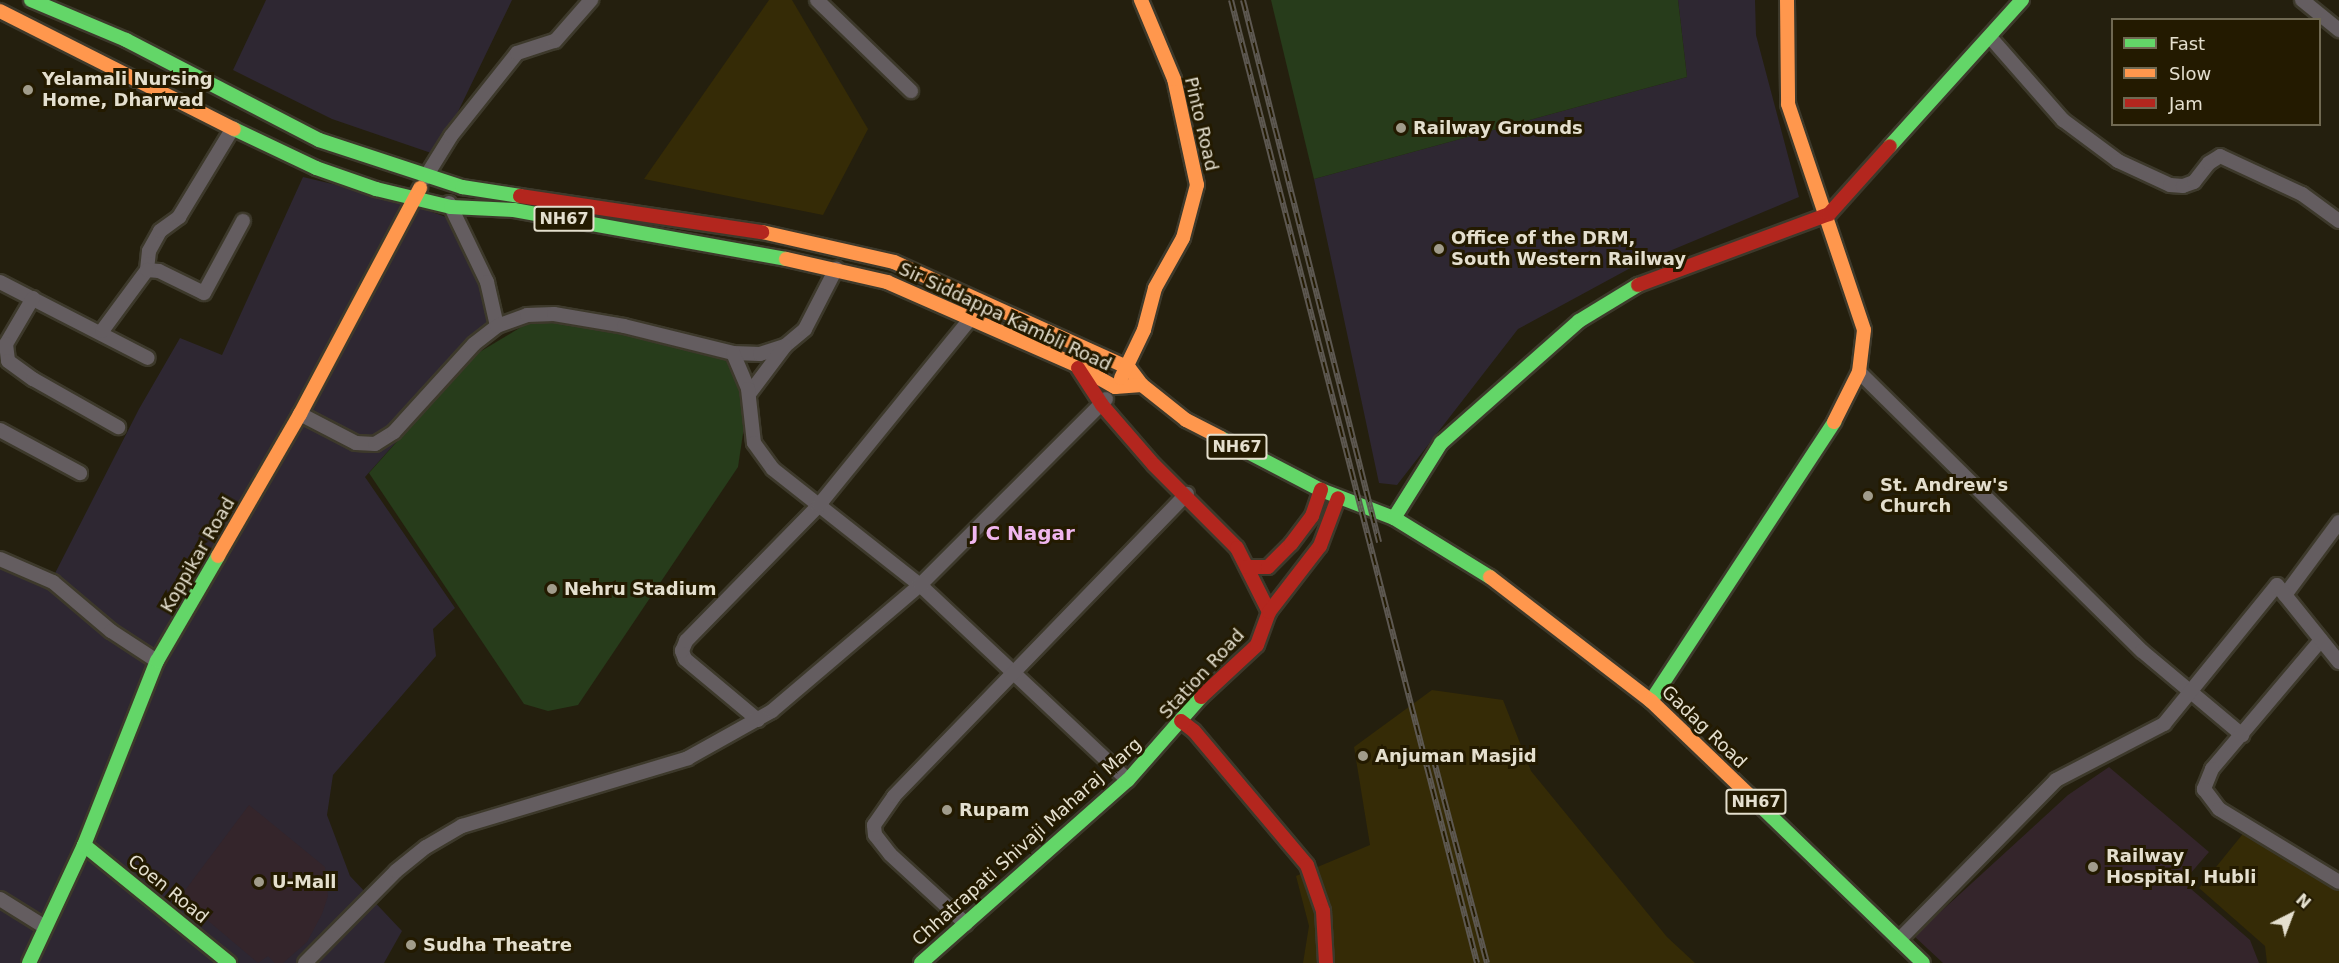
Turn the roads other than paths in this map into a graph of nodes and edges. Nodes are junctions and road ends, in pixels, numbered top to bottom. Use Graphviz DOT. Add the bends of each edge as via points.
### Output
graph roads {
  1 [pos="31,0"];
  2 [pos="591,0"];
  3 [pos="817,0"];
  4 [pos="1141,0"];
  5 [pos="1787,0"];
  6 [pos="2022,0"];
  7 [pos="2302,0"];
  8 [pos="0,11"];
  9 [pos="2339,30"];
  10 [pos="1990,37"];
  11 [pos="911,91"];
  12 [pos="233,128"];
  13 [pos="425,178"];
  14 [pos="439,182"];
  15 [pos="414,201"];
  16 [pos="451,207"];
  17 [pos="1829,214"];
  18 [pos="243,220"];
  19 [pos="2339,221"];
  20 [pos="836,269"];
  21 [pos="147,270"];
  22 [pos="0,282"];
  23 [pos="33,298"];
  24 [pos="971,318"];
  25 [pos="497,326"];
  26 [pos="102,331"];
  27 [pos="785,346"];
  28 [pos="733,352"];
  29 [pos="148,357"];
  30 [pos="1076,365"];
  31 [pos="1129,368"];
  32 [pos="1859,372"];
  33 [pos="1142,386"];
  34 [pos="1115,387"];
  35 [pos="749,394"];
  36 [pos="1102,405"];
  37 [pos="300,414"];
  38 [pos="118,427"];
  39 [pos="0,430"];
  40 [pos="80,473"];
  41 [pos="1321,490"];
  42 [pos="1186,494"];
  43 [pos="1338,498"];
  44 [pos="819,505"];
  45 [pos="1394,518"];
  46 [pos="2339,522"];
  47 [pos="0,559"];
  48 [pos="1247,567"];
  49 [pos="920,585"];
  50 [pos="2285,595"];
  51 [pos="1269,612"];
  52 [pos="2321,640"];
  53 [pos="1584,648"];
  54 [pos="157,661"];
  55 [pos="2339,662"];
  56 [pos="1014,672"];
  57 [pos="2189,691"];
  58 [pos="1651,701"];
  59 [pos="758,720"];
  60 [pos="1181,721"];
  61 [pos="2242,735"];
  62 [pos="1158,749"];
  63 [pos="1128,780"];
  64 [pos="84,845"];
  65 [pos="2339,882"];
  66 [pos="0,899"];
  67 [pos="966,924"];
  68 [pos="45,927"];
  69 [pos="1899,940"];
  70 [pos="29,963"];
  71 [pos="229,963"];
  72 [pos="305,963"];
  73 [pos="921,963"];
  74 [pos="1326,963"];
  75 [pos="1904,963"];
  76 [pos="1923,963"];
  1 -- 13 [label="main road, Sir Siddappa Kambli Road / NH67" via="126,40 320,140"];
  2 -- 13 [label="street" via="555,41 517,53 451,136"];
  3 -- 11 [label="street"];
  4 -- 31 [label="main road, Pinto Road" via="1174,79 1197,185 1183,238 1155,288"];
  5 -- 17 [label="main road" via="1788,104 1798,140"];
  6 -- 10 [label="main road"];
  7 -- 9 [label="street"];
  8 -- 12 [label="main road, Sir Siddappa Kambli Road / NH67"];
  10 -- 17 [label="main road"];
  10 -- 19 [label="street" via="2064,120 2118,161 2170,185 2183,186 2194,182 2220,156 2302,194"];
  12 -- 15 [label="main road, Sir Siddappa Kambli Road / NH67" via="316,168"];
  12 -- 21 [label="street" via="179,217 160,231 149,252"];
  13 -- 14 [label="main road, Sir Siddappa Kambli Road / NH67"];
  13 -- 15 [label="main road, Koppikar Road"];
  14 -- 16 [label="street"];
  14 -- 31 [label="main road, Sir Siddappa Kambli Road / NH67" via="756,231 894,262"];
  15 -- 16 [label="main road, Sir Siddappa Kambli Road / NH67"];
  15 -- 37 [label="main road, Koppikar Road"];
  16 -- 20 [label="main road, Sir Siddappa Kambli Road / NH67" via="514,210"];
  16 -- 25 [label="street" via="487,282"];
  17 -- 32 [label="main road" via="1864,330"];
  17 -- 45 [label="main road" via="1640,285 1579,321 1441,443"];
  18 -- 21 [label="street" via="204,293 159,271"];
  20 -- 24 [label="main road, Sir Siddappa Kambli Road / NH67" via="887,282"];
  20 -- 27 [label="street" via="805,329"];
  21 -- 26 [label="street"];
  22 -- 23 [label="street"];
  23 -- 26 [label="street"];
  23 -- 38 [label="street" via="6,344 8,361"];
  24 -- 30 [label="main road, Sir Siddappa Kambli Road / NH67"];
  24 -- 44 [label="street"];
  25 -- 28 [label="street" via="527,315 554,314"];
  25 -- 37 [label="street" via="474,344 394,432 375,444 356,443"];
  26 -- 29 [label="street"];
  27 -- 28 [label="street" via="760,354"];
  27 -- 35 [label="street"];
  28 -- 35 [label="street"];
  30 -- 34 [label="main road, Sir Siddappa Kambli Road / NH67"];
  30 -- 36 [label="main road"];
  31 -- 33 [label="main road, Sir Siddappa Kambli Road / NH67"];
  31 -- 34 [label="main road, Pinto Road"];
  32 -- 57 [label="street" via="2068,581"];
  32 -- 58 [label="main road" via="1837,417"];
  33 -- 34 [label="main road, Sir Siddappa Kambli Road"];
  33 -- 41 [label="main road, NH67" via="1186,420"];
  34 -- 36 [label="street"];
  35 -- 44 [label="street" via="754,443 773,469"];
  36 -- 42 [label="main road" via="1154,465"];
  36 -- 49 [label="street"];
  37 -- 54 [label="main road, Koppikar Road"];
  39 -- 40 [label="street"];
  41 -- 43 [label="main road, NH67"];
  41 -- 48 [label="main road" via="1312,516 1291,544 1268,567"];
  42 -- 48 [label="main road" via="1237,548"];
  42 -- 56 [label="street"];
  43 -- 45 [label="main road, Gadag Road / NH67"];
  43 -- 51 [label="main road, Station Road" via="1320,546"];
  44 -- 49 [label="street"];
  44 -- 59 [label="street" via="686,640 682,651 686,659"];
  45 -- 53 [label="main road, Gadag Road / NH67" via="1470,561"];
  46 -- 50 [label="street"];
  47 -- 54 [label="street" via="53,582 111,631"];
  48 -- 51 [label="main road"];
  49 -- 56 [label="street"];
  49 -- 59 [label="street"];
  50 -- 52 [label="street"];
  50 -- 57 [label="street" via="2277,585"];
  51 -- 60 [label="main road, Station Road" via="1257,645"];
  52 -- 55 [label="street"];
  52 -- 61 [label="street"];
  53 -- 58 [label="main road, Gadag Road / NH67"];
  53 -- 75 [label="main road, Gadag Road / NH67" via="1642,711"];
  54 -- 64 [label="main road, Koppikar Road"];
  56 -- 63 [label="street"];
  56 -- 67 [label="street" via="894,796 874,825 875,835 890,854"];
  57 -- 61 [label="street"];
  57 -- 69 [label="street" via="2164,724 2056,780"];
  58 -- 69 [label="main road, Gadag Road / NH67"];
  59 -- 72 [label="street" via="688,758 462,826 396,871"];
  60 -- 62 [label="main road, Station Road"];
  60 -- 74 [label="main road" via="1194,731 1307,865 1323,911"];
  61 -- 65 [label="street" via="2206,779 2208,798 2219,809"];
  62 -- 63 [label="main road, Chhatrapati Shivaji Maharaj Marg"];
  63 -- 67 [label="main road, Chhatrapati Shivaji Maharaj Marg"];
  64 -- 68 [label="main road, Koppikar Road"];
  64 -- 71 [label="main road, Coen Road"];
  66 -- 68 [label="street"];
  67 -- 73 [label="main road, Chhatrapati Shivaji Maharaj Marg"];
  68 -- 70 [label="main road, Koppikar Road"];
  69 -- 76 [label="main road, Gadag Road / NH67"];
}
